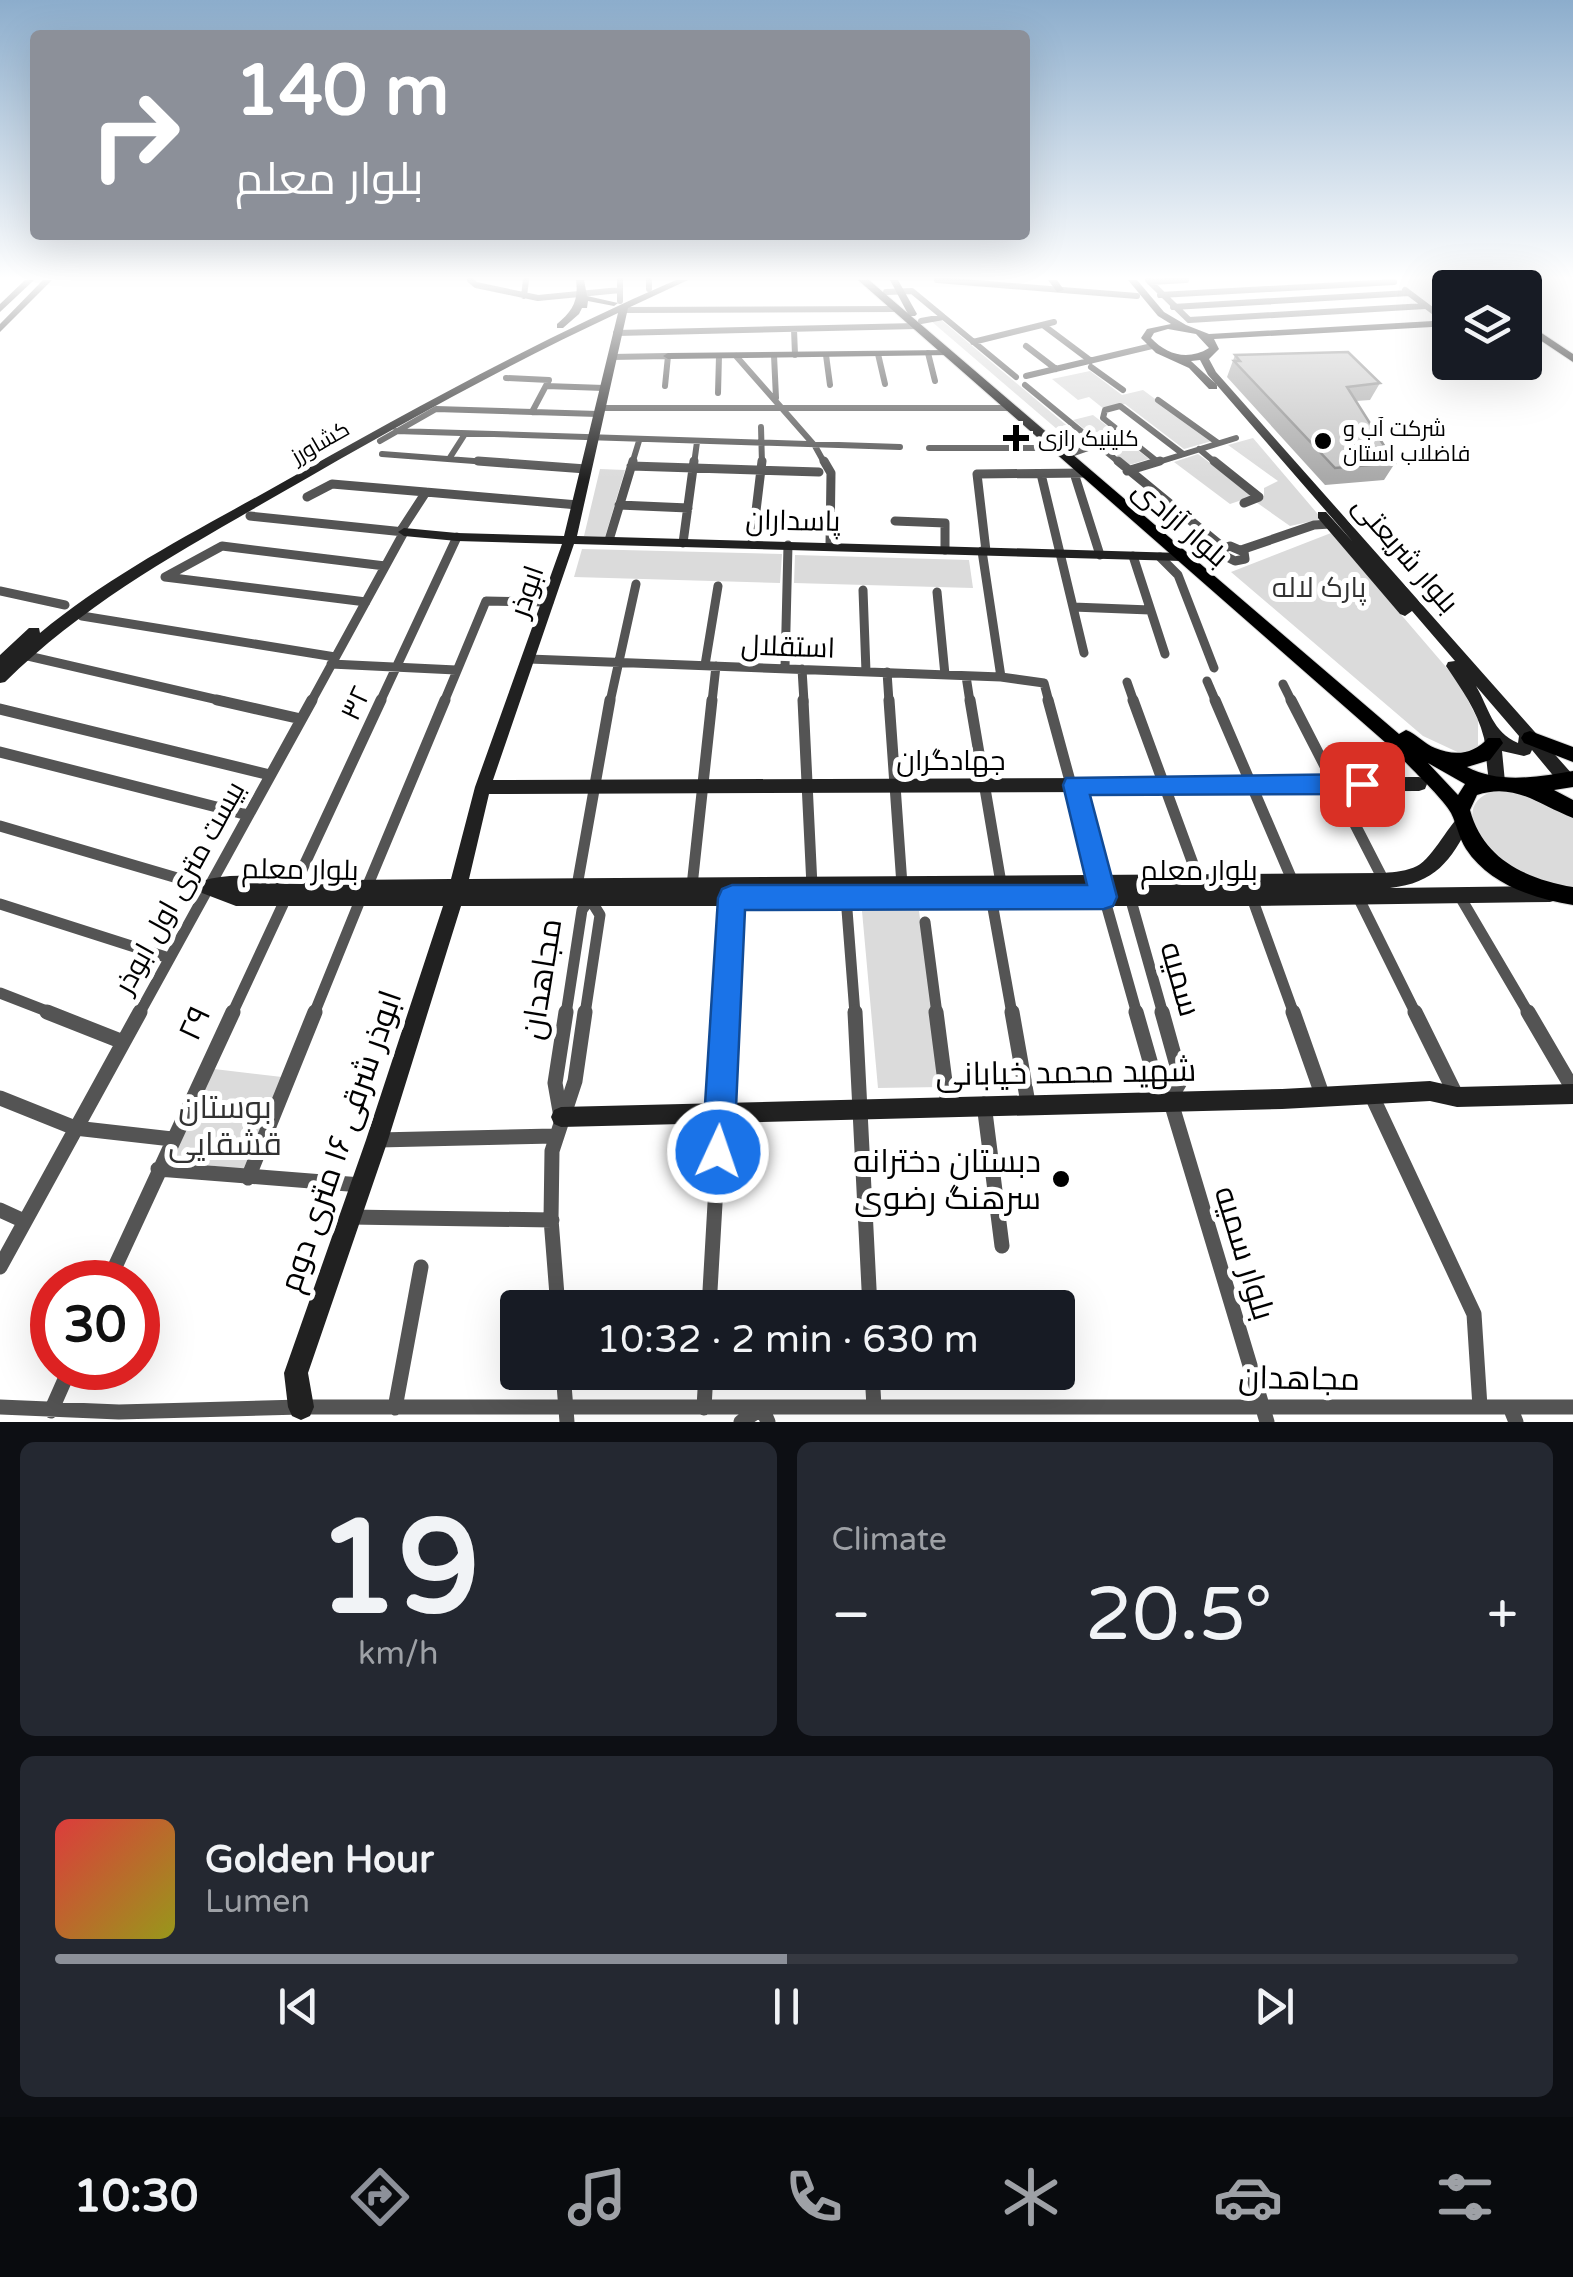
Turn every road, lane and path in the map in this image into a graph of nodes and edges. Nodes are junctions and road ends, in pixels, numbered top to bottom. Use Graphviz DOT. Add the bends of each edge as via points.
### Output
graph roads {
  1 [pos="526,346"];
  2 [pos="533,346"];
  3 [pos="534,346"];
  4 [pos="613,346"];
  5 [pos="795,346"];
  6 [pos="940,346"];
  7 [pos="945,346"];
  8 [pos="979,346"];
  9 [pos="1026,346"];
  10 [pos="1069,346"];
  11 [pos="1205,346"];
  12 [pos="1209,346"];
  13 [pos="1155,348"];
  14 [pos="527,350"];
  15 [pos="947,353"];
  16 [pos="878,354"];
  17 [pos="928,354"];
  18 [pos="774,355"];
  19 [pos="795,355"];
  20 [pos="826,355"];
  21 [pos="668,356"];
  22 [pos="719,356"];
  23 [pos="736,356"];
  24 [pos="1174,356"];
  25 [pos="611,357"];
  26 [pos="1091,364"];
  27 [pos="1056,369"];
  28 [pos="506,378"];
  29 [pos="935,380"];
  30 [pos="1028,381"];
  31 [pos="547,383"];
  32 [pos="884,384"];
  33 [pos="830,385"];
  34 [pos="665,386"];
  35 [pos="604,388"];
  36 [pos="994,389"];
  37 [pos="1122,390"];
  38 [pos="718,393"];
  39 [pos="776,399"];
  40 [pos="1158,400"];
  41 [pos="432,402"];
  42 [pos="1010,408"];
  43 [pos="783,410"];
  44 [pos="599,411"];
  45 [pos="532,412"];
  46 [pos="760,427"];
  47 [pos="396,431"];
  48 [pos="465,434"];
  49 [pos="1236,438"];
  50 [pos="592,440"];
  51 [pos="380,441"];
  52 [pos="639,441"];
  53 [pos="697,442"];
  54 [pos="1218,443"];
  55 [pos="764,444"];
  56 [pos="815,446"];
  57 [pos="1097,446"];
  58 [pos="900,447"];
  59 [pos="929,448"];
  60 [pos="1055,448"];
  61 [pos="1199,449"];
  62 [pos="1074,453"];
  63 [pos="382,454"];
  64 [pos="1182,454"];
  65 [pos="449,459"];
  66 [pos="1158,462"];
  67 [pos="630,466"];
  68 [pos="586,469"];
  69 [pos="695,469"];
  70 [pos="760,471"];
  71 [pos="1127,471"];
  72 [pos="819,472"];
  73 [pos="1079,473"];
  74 [pos="1041,474"];
  75 [pos="426,492"];
  76 [pos="307,497"];
  77 [pos="1244,503"];
  78 [pos="578,505"];
  79 [pos="619,505"];
  80 [pos="688,508"];
  81 [pos="250,516"];
  82 [pos="895,521"];
  83 [pos="1330,524"];
  84 [pos="402,532"];
  85 [pos="457,537"];
  86 [pos="570,538"];
  87 [pos="608,540"];
  88 [pos="683,543"];
  89 [pos="752,544"];
  90 [pos="788,545"];
  91 [pos="830,546"];
  92 [pos="945,550"];
  93 [pos="984,551"];
  94 [pos="1059,554"];
  95 [pos="1100,555"];
  96 [pos="1132,556"];
  97 [pos="1160,556"];
  98 [pos="1181,557"];
  99 [pos="385,566"];
  100 [pos="636,584"];
  101 [pos="718,586"];
  102 [pos="863,590"];
  103 [pos="5,592"];
  104 [pos="937,592"];
  105 [pos="0,602"];
  106 [pos="366,602"];
  107 [pos="548,602"];
  108 [pos="66,605"];
  109 [pos="1073,606"];
  110 [pos="1150,610"];
  111 [pos="82,616"];
  112 [pos="1084,653"];
  113 [pos="1165,654"];
  114 [pos="28,656"];
  115 [pos="529,659"];
  116 [pos="333,661"];
  117 [pos="0,663"];
  118 [pos="617,663"];
  119 [pos="711,666"];
  120 [pos="396,668"];
  121 [pos="785,668"];
  122 [pos="1214,668"];
  123 [pos="802,669"];
  124 [pos="456,670"];
  125 [pos="866,672"];
  126 [pos="887,672"];
  127 [pos="945,674"];
  128 [pos="966,676"];
  129 [pos="1001,676"];
  130 [pos="0,678"];
  131 [pos="1208,680"];
  132 [pos="1127,682"];
  133 [pos="1044,683"];
  134 [pos="1282,684"];
  135 [pos="0,709"];
  136 [pos="301,719"];
  137 [pos="1528,736"];
  138 [pos="1492,737"];
  139 [pos="1409,740"];
  140 [pos="0,752"];
  141 [pos="1573,755"];
  142 [pos="270,775"];
  143 [pos="1571,782"];
  144 [pos="1489,783"];
  145 [pos="1333,784"];
  146 [pos="1419,784"];
  147 [pos="892,785"];
  148 [pos="985,785"];
  149 [pos="1075,785"];
  150 [pos="595,786"];
  151 [pos="702,786"];
  152 [pos="805,786"];
  153 [pos="1165,786"];
  154 [pos="1255,786"];
  155 [pos="1523,786"];
  156 [pos="483,787"];
  157 [pos="1573,810"];
  158 [pos="248,815"];
  159 [pos="1461,816"];
  160 [pos="0,826"];
  161 [pos="1384,881"];
  162 [pos="1200,883"];
  163 [pos="1294,884"];
  164 [pos="902,885"];
  165 [pos="692,886"];
  166 [pos="812,886"];
  167 [pos="208,888"];
  168 [pos="587,890"];
  169 [pos="996,890"];
  170 [pos="1127,890"];
  171 [pos="869,891"];
  172 [pos="1101,891"];
  173 [pos="290,892"];
  174 [pos="364,892"];
  175 [pos="456,892"];
  176 [pos="1459,896"];
  177 [pos="1568,896"];
  178 [pos="846,897"];
  179 [pos="1358,897"];
  180 [pos="732,898"];
  181 [pos="1252,898"];
  182 [pos="0,904"];
  183 [pos="925,922"];
  184 [pos="169,958"];
  185 [pos="0,993"];
  186 [pos="122,1042"];
  187 [pos="1573,1092"];
  188 [pos="1370,1093"];
  189 [pos="1323,1097"];
  190 [pos="1457,1097"];
  191 [pos="0,1098"];
  192 [pos="1170,1099"];
  193 [pos="1028,1103"];
  194 [pos="984,1104"];
  195 [pos="948,1106"];
  196 [pos="862,1108"];
  197 [pos="720,1112"];
  198 [pos="558,1126"];
  199 [pos="75,1128"];
  200 [pos="172,1140"];
  201 [pos="378,1140"];
  202 [pos="158,1169"];
  203 [pos="248,1178"];
  204 [pos="362,1185"];
  205 [pos="0,1210"];
  206 [pos="350,1217"];
  207 [pos="552,1220"];
  208 [pos="24,1221"];
  209 [pos="1002,1246"];
  210 [pos="118,1260"];
  211 [pos="0,1267"];
  212 [pos="421,1267"];
  213 [pos="557,1290"];
  214 [pos="710,1290"];
  215 [pos="869,1290"];
  216 [pos="60,1390"];
  217 [pos="564,1390"];
  218 [pos="705,1390"];
  219 [pos="873,1390"];
  220 [pos="0,1407"];
  221 [pos="1480,1407"];
  222 [pos="1573,1407"];
  223 [pos="394,1408"];
  224 [pos="704,1408"];
  225 [pos="874,1408"];
  226 [pos="51,1411"];
  227 [pos="299,1414"];
  228 [pos="1513,1414"];
  229 [pos="566,1415"];
  230 [pos="765,1415"];
  231 [pos="903,1415"];
  232 [pos="1024,1415"];
  233 [pos="1138,1415"];
  234 [pos="1265,1415"];
  235 [pos="1386,1416"];
  236 [pos="741,1422"];
  1 -- 41 [label="street, کشاورز"];
  2 -- 14 [label="street"];
  3 -- 14 [label="street, کشاورز"];
  4 -- 25 [label="street, ابوذر"];
  5 -- 19 [label="street"];
  6 -- 15 [label="main road, بلوار آزادی"];
  7 -- 36 [label="main road, بلوار آزادی"];
  8 -- 30 [label="street"];
  9 -- 27 [label="street"];
  10 -- 26 [label="street"];
  11 -- 24 [label="street"];
  12 -- 137 [label="street, بلوار شریعتی" via="1204,359 1212,373"];
  13 -- 24 [label="street"];
  13 -- 26 [label="street"];
  14 -- 41 [label="street, کشاورز"];
  15 -- 17 [label="street"];
  15 -- 36 [label="main road, بلوار آزادی"];
  16 -- 17 [label="street"];
  16 -- 20 [label="street"];
  16 -- 32 [label="street"];
  17 -- 29 [label="street"];
  18 -- 19 [label="street"];
  18 -- 23 [label="street"];
  18 -- 39 [label="street"];
  19 -- 20 [label="street"];
  20 -- 33 [label="street"];
  21 -- 22 [label="street"];
  21 -- 25 [label="street"];
  21 -- 34 [label="street"];
  22 -- 23 [label="street"];
  22 -- 38 [label="street"];
  23 -- 39 [label="street"];
  24 -- 83 [label="street, بلوار شریعتی" via="1202,374"];
  25 -- 35 [label="street, ابوذر"];
  26 -- 27 [label="street"];
  26 -- 30 [label="street"];
  26 -- 37 [label="street"];
  27 -- 30 [label="street"];
  28 -- 31 [label="street"];
  30 -- 57 [label="street"];
  31 -- 35 [label="street"];
  31 -- 45 [label="street"];
  35 -- 44 [label="street, ابوذر"];
  36 -- 42 [label="main road, بلوار آزادی"];
  36 -- 62 [label="main road, بلوار آزادی"];
  39 -- 43 [label="street"];
  40 -- 54 [label="street"];
  41 -- 45 [label="street"];
  41 -- 47 [label="street"];
  41 -- 108 [label="street, کشاورز" via="121,568"];
  41 -- 130 [label="street, کشاورز" via="112,585"];
  42 -- 43 [label="street"];
  42 -- 60 [label="main road, بلوار آزادی"];
  43 -- 44 [label="street"];
  43 -- 56 [label="street"];
  44 -- 45 [label="street"];
  44 -- 50 [label="street, ابوذر"];
  46 -- 55 [label="street"];
  47 -- 48 [label="street"];
  47 -- 51 [label="street"];
  48 -- 50 [label="street"];
  48 -- 65 [label="street"];
  49 -- 54 [label="street"];
  50 -- 52 [label="street"];
  50 -- 68 [label="street, ابوذر"];
  52 -- 53 [label="street"];
  52 -- 67 [label="street"];
  53 -- 55 [label="street"];
  53 -- 69 [label="street"];
  54 -- 61 [label="street"];
  55 -- 56 [label="street"];
  55 -- 70 [label="street"];
  56 -- 58 [label="street"];
  56 -- 91 [label="street" via="832,473"];
  57 -- 62 [label="street"];
  57 -- 71 [label="street"];
  59 -- 60 [label="street"];
  60 -- 73 [label="main road, بلوار آزادی"];
  61 -- 64 [label="street"];
  61 -- 77 [label="street" via="1258,496"];
  62 -- 139 [label="main road, بلوار آزادی"];
  63 -- 65 [label="street"];
  64 -- 66 [label="street"];
  64 -- 66 [label="street" via="1120,406 1105,410 1104,418"];
  65 -- 68 [label="street"];
  66 -- 71 [label="street"];
  67 -- 69 [label="street"];
  67 -- 79 [label="street"];
  68 -- 78 [label="street, ابوذر"];
  69 -- 70 [label="street"];
  69 -- 80 [label="street"];
  70 -- 72 [label="street"];
  70 -- 89 [label="street"];
  71 -- 83 [label="street" via="1224,548 1241,550"];
  73 -- 74 [label="street"];
  73 -- 95 [label="street"];
  73 -- 98 [label="main road, بلوار آزادی"];
  74 -- 93 [label="street" via="977,474"];
  74 -- 94 [label="street"];
  75 -- 76 [label="street" via="332,484"];
  75 -- 78 [label="street"];
  75 -- 84 [label="street, بیست متری اول ابوذر"];
  78 -- 86 [label="street, ابوذر"];
  79 -- 80 [label="street"];
  79 -- 87 [label="street"];
  80 -- 88 [label="street"];
  81 -- 84 [label="street"];
  82 -- 92 [label="street" via="945,523"];
  83 -- 138 [label="street, بلوار شریعتی" via="1473,691"];
  84 -- 85 [label="street, پاسداران"];
  84 -- 99 [label="street, بیست متری اول ابوذر"];
  85 -- 86 [label="street, پاسداران"];
  85 -- 120 [label="street, ۳۲"];
  86 -- 87 [label="street, پاسداران"];
  86 -- 107 [label="street, ابوذر"];
  87 -- 88 [label="street, پاسداران"];
  88 -- 89 [label="street, پاسداران"];
  89 -- 90 [label="street, پاسداران"];
  90 -- 91 [label="street, پاسداران"];
  90 -- 121 [label="street"];
  91 -- 92 [label="street, پاسداران"];
  92 -- 93 [label="street, پاسداران"];
  93 -- 94 [label="street, پاسداران"];
  93 -- 129 [label="street"];
  94 -- 95 [label="street, پاسداران"];
  94 -- 109 [label="street"];
  95 -- 96 [label="street, پاسداران"];
  96 -- 97 [label="street, پاسداران"];
  96 -- 110 [label="street"];
  97 -- 98 [label="street, پاسداران"];
  97 -- 122 [label="street" via="1178,575"];
  98 -- 159 [label="main road, بلوار آزادی" via="1400,745"];
  99 -- 106 [label="street, بیست متری اول ابوذر"];
  99 -- 106 [label="street" via="222,546 165,577"];
  100 -- 118 [label="street, مجاهدان"];
  101 -- 119 [label="street"];
  102 -- 125 [label="street"];
  103 -- 105 [label="street"];
  103 -- 108 [label="street"];
  104 -- 127 [label="street"];
  106 -- 116 [label="street, بیست متری اول ابوذر"];
  107 -- 115 [label="street, ابوذر"];
  107 -- 124 [label="street" via="486,600"];
  108 -- 117 [label="street, کشاورز"];
  109 -- 110 [label="street"];
  109 -- 112 [label="street"];
  110 -- 113 [label="street"];
  111 -- 116 [label="street"];
  114 -- 136 [label="street"];
  115 -- 118 [label="street, استقلال"];
  115 -- 156 [label="street, ابوذر"];
  116 -- 120 [label="street"];
  116 -- 136 [label="street, بیست متری اول ابوذر"];
  118 -- 119 [label="street, استقلال"];
  118 -- 150 [label="street, مجاهدان"];
  119 -- 121 [label="street, استقلال"];
  119 -- 151 [label="street"];
  120 -- 124 [label="street"];
  120 -- 173 [label="street, ۳۲"];
  121 -- 123 [label="street, استقلال"];
  123 -- 125 [label="street, استقلال"];
  123 -- 152 [label="street"];
  124 -- 174 [label="street"];
  125 -- 126 [label="street, استقلال"];
  126 -- 127 [label="street, استقلال"];
  126 -- 147 [label="street"];
  127 -- 128 [label="street, استقلال"];
  128 -- 129 [label="street, استقلال"];
  128 -- 148 [label="street"];
  129 -- 133 [label="street, استقلال"];
  131 -- 154 [label="street"];
  132 -- 153 [label="street"];
  133 -- 149 [label="street, سمیه"];
  134 -- 145 [label="street"];
  135 -- 142 [label="street"];
  136 -- 142 [label="street, بیست متری اول ابوذر"];
  137 -- 138 [label="street" via="1527,748 1517,750"];
  137 -- 141 [label="main road"];
  137 -- 143 [label="street, بلوار شریعتی"];
  138 -- 139 [label="main road" via="1483,758 1473,762"];
  138 -- 144 [label="street, بلوار شریعتی"];
  139 -- 144 [label="main road, بلوار آزادی"];
  140 -- 158 [label="street"];
  142 -- 158 [label="street, بیست متری اول ابوذر"];
  143 -- 155 [label="main road"];
  144 -- 155 [label="main road"];
  144 -- 159 [label="main road" via="1463,798"];
  145 -- 146 [label="street, جهادگران"];
  145 -- 154 [label="street, جهادگران"];
  145 -- 161 [label="street"];
  147 -- 148 [label="street, جهادگران"];
  147 -- 152 [label="street, جهادگران"];
  147 -- 164 [label="street"];
  148 -- 149 [label="street, جهادگران"];
  148 -- 169 [label="street"];
  149 -- 153 [label="street, جهادگران"];
  149 -- 172 [label="street, سمیه"];
  150 -- 151 [label="street, جهادگران"];
  150 -- 156 [label="street, جهادگران"];
  150 -- 168 [label="street, مجاهدان"];
  151 -- 152 [label="street, جهادگران"];
  151 -- 165 [label="street"];
  152 -- 166 [label="street"];
  153 -- 154 [label="street, جهادگران"];
  153 -- 162 [label="street"];
  154 -- 163 [label="street"];
  155 -- 157 [label="main road"];
  156 -- 175 [label="street, ابوذر"];
  158 -- 167 [label="street, بیست متری اول ابوذر"];
  159 -- 161 [label="street, بلوار معلم" via="1430,871"];
  159 -- 177 [label="main road, بلوار آزادی" via="1468,837 1495,866 1523,883"];
  160 -- 167 [label="street"];
  161 -- 163 [label="street, بلوار معلم"];
  162 -- 163 [label="street, بلوار معلم"];
  162 -- 170 [label="street, بلوار معلم"];
  164 -- 169 [label="street, بلوار معلم"];
  164 -- 171 [label="street, بلوار معلم"];
  165 -- 166 [label="street, بلوار معلم"];
  165 -- 168 [label="street, بلوار معلم"];
  166 -- 171 [label="street, بلوار معلم"];
  167 -- 173 [label="street, بلوار معلم" via="241,883"];
  167 -- 184 [label="street, بیست متری اول ابوذر"];
  168 -- 175 [label="street, بلوار معلم"];
  168 -- 180 [label="street, بلوار معلم"];
  168 -- 198 [label="street, مجاهدان" via="600,916 571,1102"];
  169 -- 171 [label="street, بلوار معلم"];
  169 -- 172 [label="street, بلوار معلم"];
  169 -- 193 [label="street"];
  170 -- 172 [label="street, بلوار معلم"];
  170 -- 181 [label="street, بلوار معلم"];
  170 -- 192 [label="street, سمیه" via="1181,1080"];
  171 -- 178 [label="street, بلوار معلم"];
  172 -- 192 [label="street, سمیه" via="1154,1075"];
  173 -- 174 [label="street, بلوار معلم"];
  173 -- 200 [label="street, ۲۹"];
  174 -- 175 [label="street, بلوار معلم"];
  174 -- 203 [label="street"];
  175 -- 201 [label="street, ابوذر شرقی ۱۶ متری دوم"];
  176 -- 177 [label="street, بلوار معلم"];
  176 -- 179 [label="street, بلوار معلم"];
  176 -- 187 [label="street"];
  178 -- 180 [label="street, بلوار معلم"];
  178 -- 196 [label="street"];
  179 -- 181 [label="street, بلوار معلم"];
  179 -- 190 [label="street"];
  180 -- 197 [label="street"];
  181 -- 189 [label="street"];
  182 -- 184 [label="street"];
  183 -- 195 [label="street"];
  184 -- 186 [label="street, بیست متری اول ابوذر"];
  185 -- 186 [label="street"];
  186 -- 199 [label="street, بیست متری اول ابوذر"];
  187 -- 190 [label="street, شهید محمد خیابانی"];
  188 -- 189 [label="street, شهید محمد خیابانی"];
  188 -- 190 [label="street, شهید محمد خیابانی"];
  188 -- 221 [label="street" via="1474,1314"];
  189 -- 192 [label="street, شهید محمد خیابانی"];
  191 -- 199 [label="street"];
  192 -- 193 [label="street, شهید محمد خیابانی"];
  192 -- 234 [label="street, بلوار سمیه"];
  193 -- 194 [label="street, شهید محمد خیابانی"];
  194 -- 195 [label="street, شهید محمد خیابانی"];
  194 -- 209 [label="street"];
  195 -- 196 [label="street, شهید محمد خیابانی"];
  196 -- 197 [label="street, شهید محمد خیابانی"];
  196 -- 215 [label="street"];
  197 -- 198 [label="street, شهید محمد خیابانی"];
  197 -- 214 [label="street"];
  198 -- 201 [label="street"];
  198 -- 207 [label="street, مجاهدان"];
  199 -- 200 [label="street"];
  199 -- 208 [label="street, بیست متری اول ابوذر"];
  200 -- 202 [label="street, ۲۹"];
  201 -- 204 [label="street, ابوذر شرقی ۱۶ متری دوم"];
  202 -- 203 [label="street"];
  202 -- 210 [label="street, ۲۹"];
  203 -- 204 [label="street"];
  204 -- 206 [label="street, ابوذر شرقی ۱۶ متری دوم"];
  205 -- 208 [label="street"];
  206 -- 207 [label="street"];
  206 -- 227 [label="street, ابوذر شرقی ۱۶ متری دوم" via="296,1373"];
  207 -- 213 [label="street, مجاهدان"];
  208 -- 211 [label="street, بیست متری اول ابوذر"];
  212 -- 223 [label="street"];
  216 -- 226 [label="street"];
  217 -- 229 [label="street"];
  218 -- 224 [label="street"];
  219 -- 225 [label="street"];
  220 -- 226 [label="street, مجاهدان"];
  221 -- 228 [label="street, مجاهدان"];
  221 -- 235 [label="street, مجاهدان"];
  222 -- 228 [label="street, مجاهدان"];
  223 -- 227 [label="street, مجاهدان"];
  223 -- 229 [label="street, مجاهدان"];
  224 -- 229 [label="street, مجاهدان"];
  224 -- 230 [label="street, مجاهدان"];
  225 -- 230 [label="street, مجاهدان"];
  225 -- 231 [label="street, مجاهدان"];
  226 -- 227 [label="street, مجاهدان"];
  230 -- 236 [label="street"];
  231 -- 232 [label="street, مجاهدان"];
  232 -- 233 [label="street, مجاهدان"];
  233 -- 234 [label="street, مجاهدان"];
  234 -- 235 [label="street, مجاهدان"];
}
